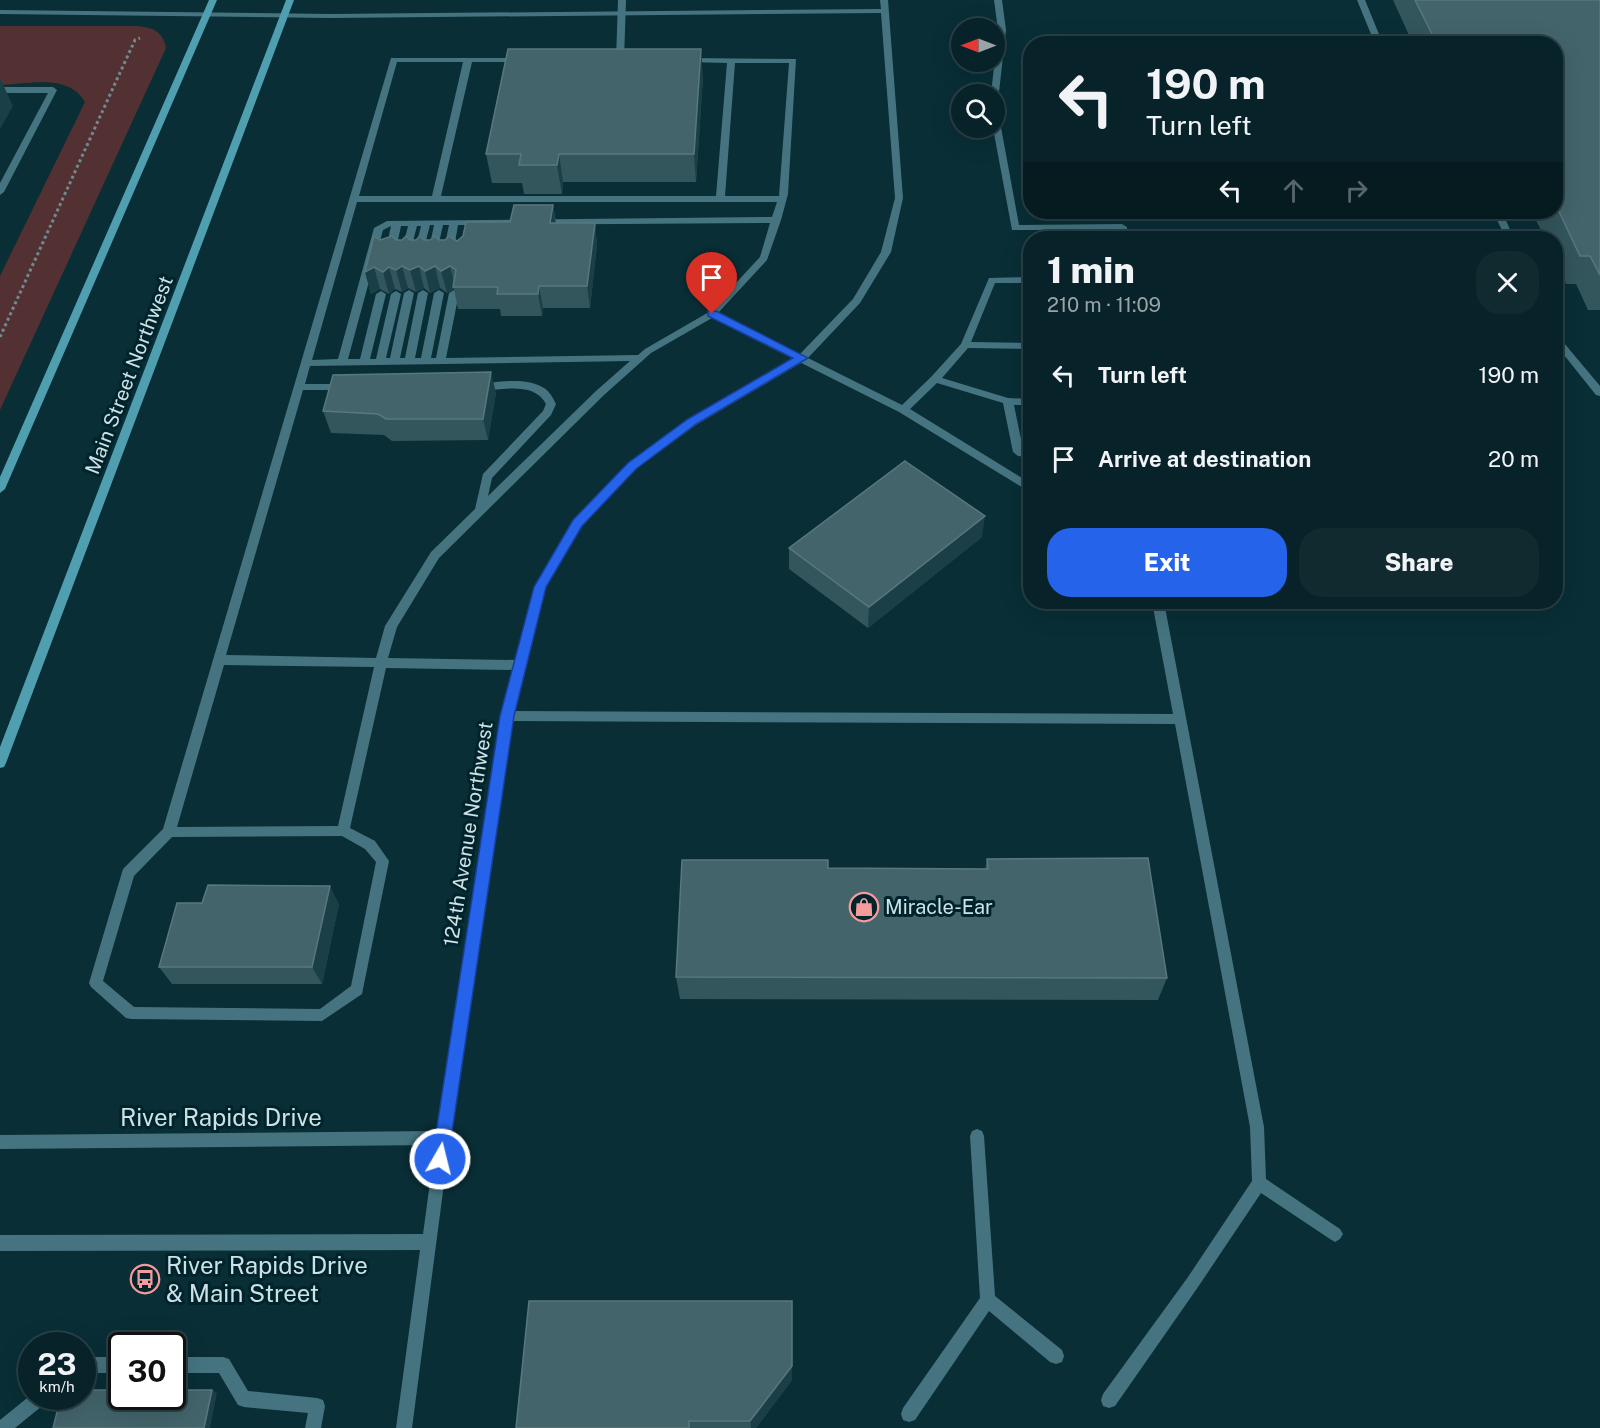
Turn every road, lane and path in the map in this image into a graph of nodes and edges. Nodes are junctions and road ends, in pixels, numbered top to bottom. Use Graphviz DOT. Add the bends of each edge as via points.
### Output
graph roads {
  1 [pos="213,0"];
  2 [pos="290,0"];
  3 [pos="622,0"];
  4 [pos="998,0"];
  5 [pos="1361,0"];
  6 [pos="884,6"];
  7 [pos="0,12"];
  8 [pos="207,14"];
  9 [pos="621,14"];
  10 [pos="285,15"];
  11 [pos="143,36"];
  12 [pos="1376,36"];
  13 [pos="468,60"];
  14 [pos="538,60"];
  15 [pos="620,60"];
  16 [pos="675,60"];
  17 [pos="731,61"];
  18 [pos="996,84"];
  19 [pos="0,90"];
  20 [pos="999,138"];
  21 [pos="0,192"];
  22 [pos="354,199"];
  23 [pos="436,199"];
  24 [pos="720,199"];
  25 [pos="782,199"];
  26 [pos="776,220"];
  27 [pos="454,222"];
  28 [pos="398,223"];
  29 [pos="413,223"];
  30 [pos="426,223"];
  31 [pos="439,223"];
  32 [pos="1123,231"];
  33 [pos="389,258"];
  34 [pos="405,258"];
  35 [pos="418,258"];
  36 [pos="432,258"];
  37 [pos="447,258"];
  38 [pos="1023,280"];
  39 [pos="409,293"];
  40 [pos="423,293"];
  41 [pos="439,293"];
  42 [pos="454,293"];
  43 [pos="381,294"];
  44 [pos="396,294"];
  45 [pos="712,314"];
  46 [pos="0,337"];
  47 [pos="965,345"];
  48 [pos="1023,346"];
  49 [pos="1563,348"];
  50 [pos="640,358"];
  51 [pos="802,358"];
  52 [pos="425,361"];
  53 [pos="440,361"];
  54 [pos="364,362"];
  55 [pos="380,362"];
  56 [pos="394,362"];
  57 [pos="409,362"];
  58 [pos="307,363"];
  59 [pos="342,363"];
  60 [pos="935,379"];
  61 [pos="300,387"];
  62 [pos="358,387"];
  63 [pos="464,387"];
  64 [pos="1600,393"];
  65 [pos="1008,401"];
  66 [pos="1023,402"];
  67 [pos="903,410"];
  68 [pos="1023,452"];
  69 [pos="1023,484"];
  70 [pos="0,489"];
  71 [pos="480,511"];
  72 [pos="1159,609"];
  73 [pos="220,660"];
  74 [pos="381,663"];
  75 [pos="518,665"];
  76 [pos="507,716"];
  77 [pos="1179,719"];
  78 [pos="0,763"];
  79 [pos="343,831"];
  80 [pos="169,832"];
  81 [pos="977,1136"];
  82 [pos="443,1138"];
  83 [pos="0,1142"];
  84 [pos="1258,1183"];
  85 [pos="1335,1234"];
  86 [pos="429,1242"];
  87 [pos="0,1243"];
  88 [pos="988,1300"];
  89 [pos="1056,1356"];
  90 [pos="186,1365"];
  91 [pos="1109,1400"];
  92 [pos="24,1410"];
  93 [pos="909,1414"];
  94 [pos="3,1428"];
  95 [pos="313,1428"];
  96 [pos="404,1428"];
  1 -- 8 [label="main road"];
  2 -- 10 [label="main road, Main Street Northwest"];
  3 -- 9 [label="street"];
  4 -- 18 [label="street" via="1002,30"];
  5 -- 12 [label="street"];
  6 -- 9 [label="street"];
  6 -- 51 [label="street, 124th Avenue Northwest" via="899,198 886,252 857,302"];
  7 -- 8 [label="street"];
  8 -- 10 [label="street"];
  8 -- 70 [label="main road"];
  9 -- 10 [label="street"];
  9 -- 15 [label="street"];
  10 -- 78 [label="main road, Main Street Northwest"];
  11 -- 46 [label="path" via="135,40 88,137 63,202"];
  13 -- 14 [label="street"];
  13 -- 22 [label="street" via="394,60"];
  13 -- 23 [label="street"];
  16 -- 17 [label="street"];
  17 -- 24 [label="street"];
  17 -- 25 [label="street" via="793,61"];
  19 -- 21 [label="street" via="53,90"];
  20 -- 32 [label="street" via="1015,228 1122,227"];
  22 -- 23 [label="street"];
  22 -- 58 [label="street"];
  23 -- 24 [label="street"];
  24 -- 25 [label="street"];
  25 -- 26 [label="street"];
  26 -- 27 [label="street" via="467,227"];
  26 -- 45 [label="street" via="765,258"];
  27 -- 31 [label="street"];
  27 -- 37 [label="street"];
  28 -- 29 [label="street"];
  28 -- 33 [label="street"];
  28 -- 59 [label="street" via="379,228"];
  29 -- 30 [label="street"];
  29 -- 34 [label="street"];
  30 -- 31 [label="street"];
  30 -- 35 [label="street"];
  31 -- 36 [label="street"];
  38 -- 47 [label="street" via="992,280"];
  39 -- 56 [label="street"];
  40 -- 57 [label="street"];
  41 -- 52 [label="street"];
  42 -- 53 [label="street"];
  43 -- 54 [label="street"];
  44 -- 55 [label="street"];
  45 -- 50 [label="street"];
  45 -- 51 [label="street"];
  47 -- 48 [label="street"];
  47 -- 60 [label="street"];
  49 -- 64 [label="street"];
  50 -- 53 [label="street"];
  50 -- 71 [label="street"];
  51 -- 67 [label="street"];
  51 -- 75 [label="street, 124th Avenue Northwest" via="692,422 632,466 578,523 540,587"];
  52 -- 53 [label="street"];
  52 -- 57 [label="street"];
  54 -- 55 [label="street"];
  54 -- 59 [label="street"];
  55 -- 56 [label="street"];
  56 -- 57 [label="street"];
  58 -- 59 [label="street"];
  58 -- 61 [label="street"];
  60 -- 65 [label="street"];
  60 -- 67 [label="street"];
  61 -- 62 [label="street"];
  61 -- 73 [label="street"];
  63 -- 71 [label="street" via="536,387 548,394 551,404 487,477"];
  65 -- 66 [label="street"];
  65 -- 68 [label="street" via="1018,452"];
  67 -- 69 [label="street"];
  71 -- 74 [label="street" via="435,555 391,626"];
  72 -- 77 [label="street"];
  73 -- 74 [label="street"];
  73 -- 80 [label="street"];
  74 -- 75 [label="street"];
  74 -- 79 [label="street"];
  75 -- 76 [label="street, 124th Avenue Northwest"];
  76 -- 77 [label="street"];
  76 -- 82 [label="street, 124th Avenue Northwest"];
  77 -- 84 [label="street" via="1257,1127"];
  79 -- 80 [label="street"];
  79 -- 80 [label="street" via="370,845 383,861 357,990 322,1015 131,1013 96,983 128,873"];
  81 -- 88 [label="street"];
  82 -- 83 [label="street, River Rapids Drive"];
  82 -- 86 [label="street, 124th Avenue Northwest"];
  84 -- 85 [label="street"];
  84 -- 91 [label="street"];
  86 -- 87 [label="street"];
  86 -- 96 [label="street"];
  88 -- 89 [label="street"];
  88 -- 93 [label="street"];
  90 -- 95 [label="street" via="223,1365 244,1399 317,1406"];
  92 -- 94 [label="street"];
}
